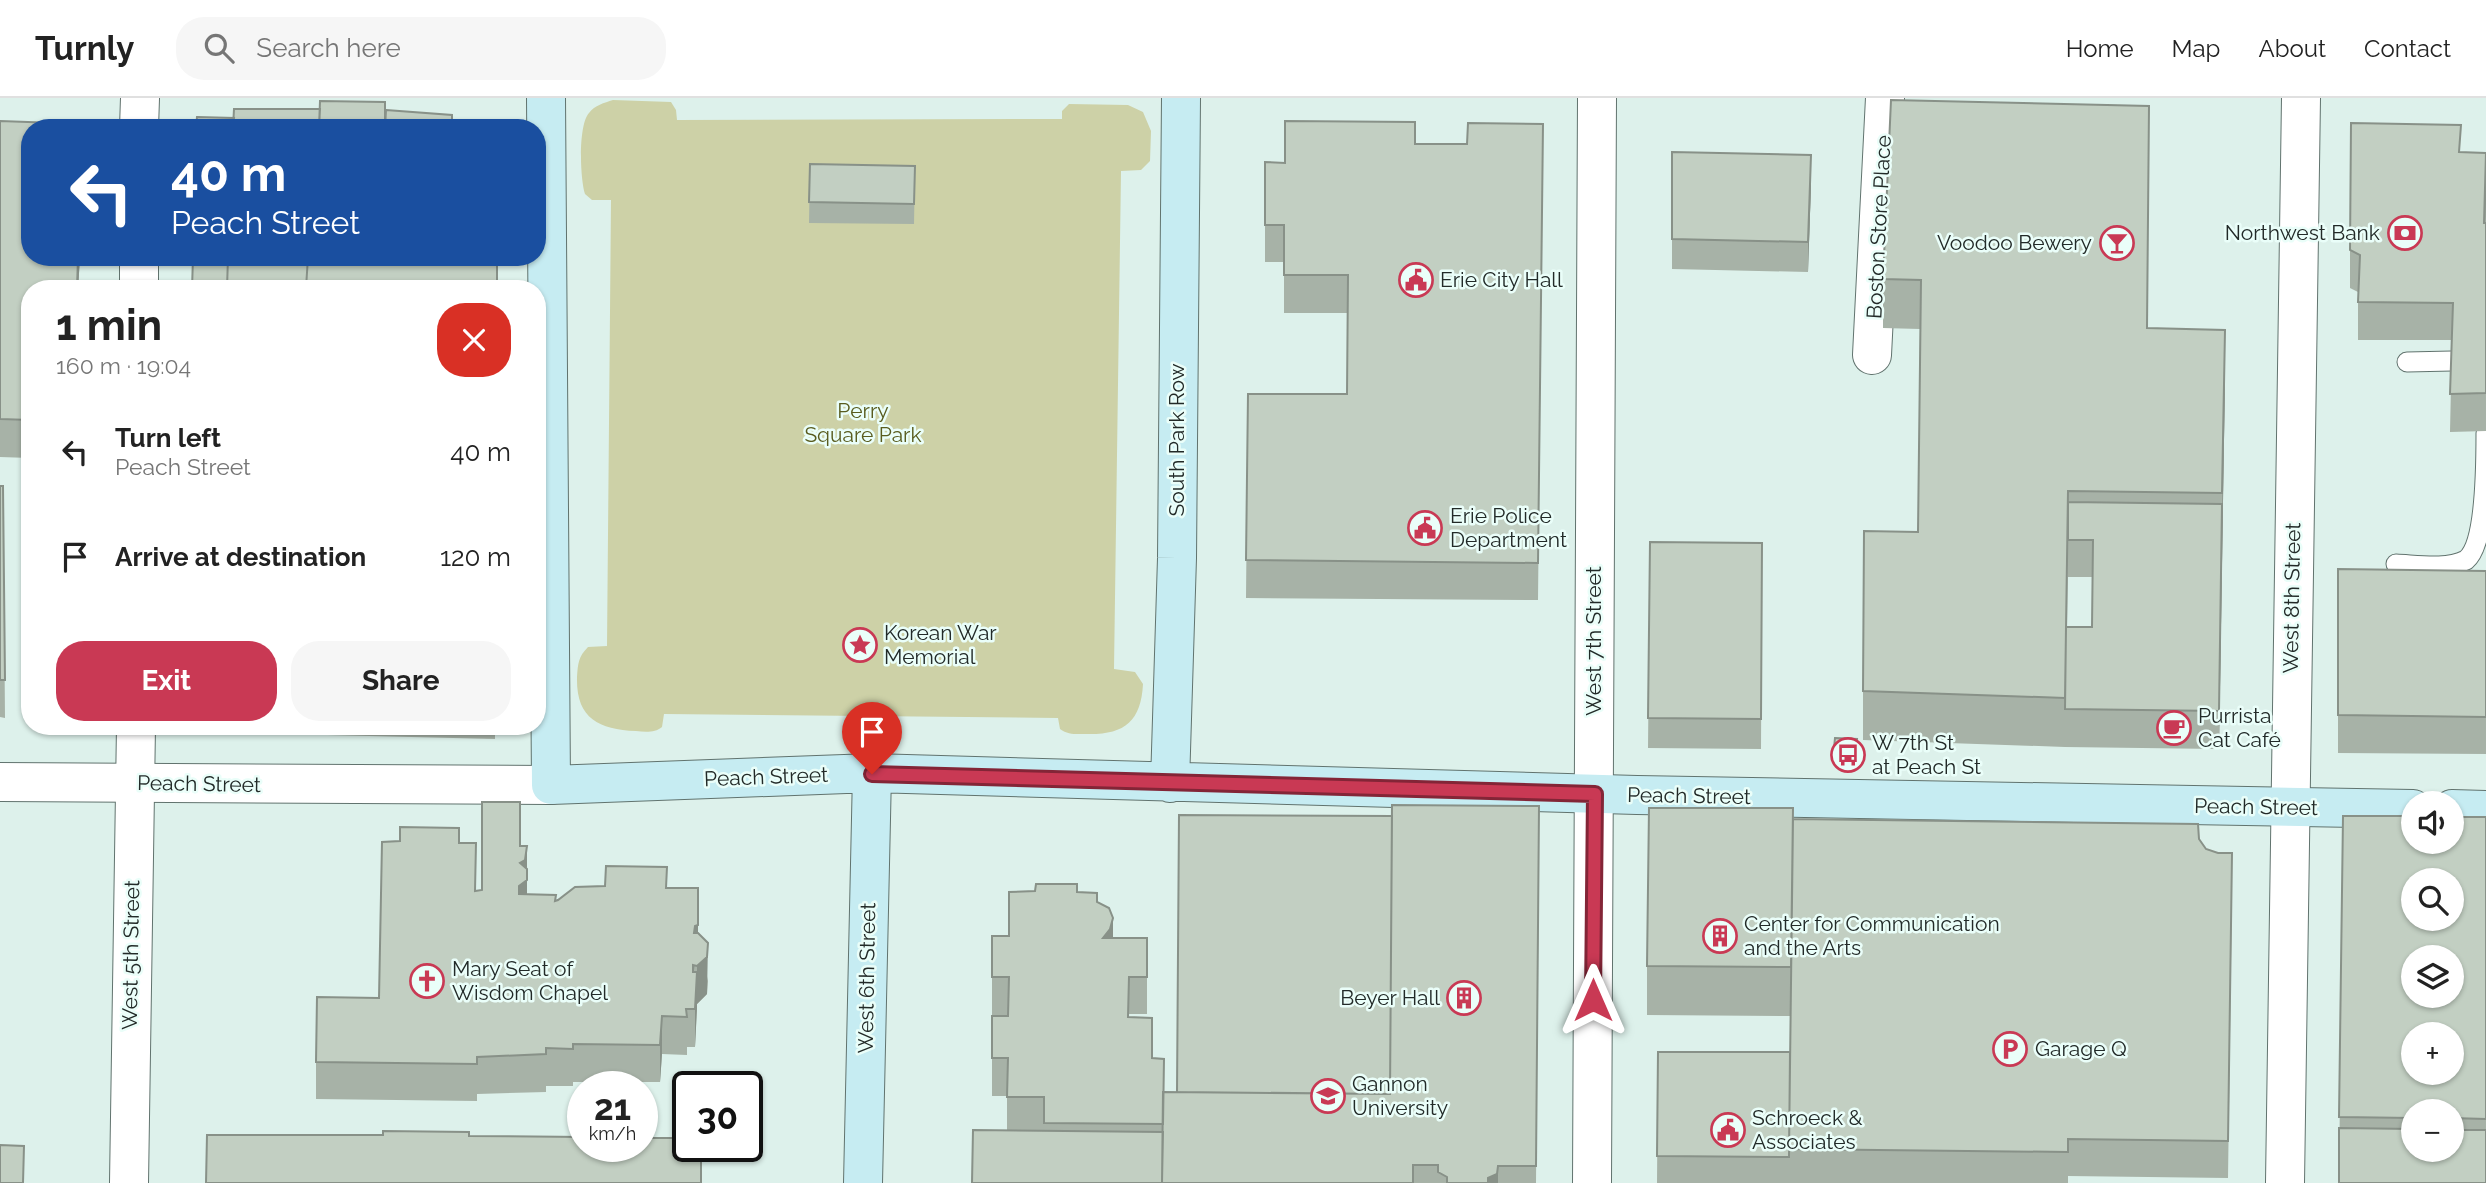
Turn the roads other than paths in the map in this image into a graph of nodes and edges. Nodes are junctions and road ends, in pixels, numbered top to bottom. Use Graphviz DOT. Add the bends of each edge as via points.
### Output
graph roads {
  1 [pos="140,98"];
  2 [pos="545,98"];
  3 [pos="1181,98"];
  4 [pos="1597,98"];
  5 [pos="1885,98"];
  6 [pos="2301,98"];
  7 [pos="139,119"];
  8 [pos="545,119"];
  9 [pos="546,212"];
  10 [pos="1872,355"];
  11 [pos="2452,360"];
  12 [pos="2407,362"];
  13 [pos="2486,433"];
  14 [pos="2396,564"];
  15 [pos="136,735"];
  16 [pos="872,774"];
  17 [pos="0,782"];
  18 [pos="135,783"];
  19 [pos="1170,783"];
  20 [pos="551,785"];
  21 [pos="1595,794"];
  22 [pos="2290,808"];
  23 [pos="2401,809"];
  24 [pos="2464,809"];
  25 [pos="2486,810"];
  26 [pos="129,1183"];
  27 [pos="863,1183"];
  28 [pos="1592,1183"];
  29 [pos="2285,1183"];
  1 -- 7 [label="street"];
  2 -- 8 [label="main road"];
  3 -- 19 [label="main road, South Park Row"];
  4 -- 21 [label="street, West 7th Street"];
  5 -- 10 [label="street, Boston Store Place"];
  6 -- 22 [label="street, West 8th Street"];
  9 -- 20 [label="main road"];
  11 -- 12 [label="lane"];
  13 -- 14 [label="lane" via="2484,536 2474,554 2449,565"];
  15 -- 18 [label="street, West 5th Street"];
  16 -- 19 [label="main road, Peach Street"];
  16 -- 20 [label="main road, Peach Street"];
  16 -- 27 [label="main road, West 6th Street"];
  17 -- 18 [label="street, Peach Street"];
  18 -- 20 [label="street, Peach Street"];
  18 -- 26 [label="street, West 5th Street"];
  19 -- 21 [label="main road, Peach Street"];
  21 -- 22 [label="main road, Peach Street"];
  21 -- 28 [label="street, West 7th Street"];
  22 -- 23 [label="main road, Peach Street"];
  22 -- 29 [label="street, West 8th Street"];
  24 -- 25 [label="main road"];
}
